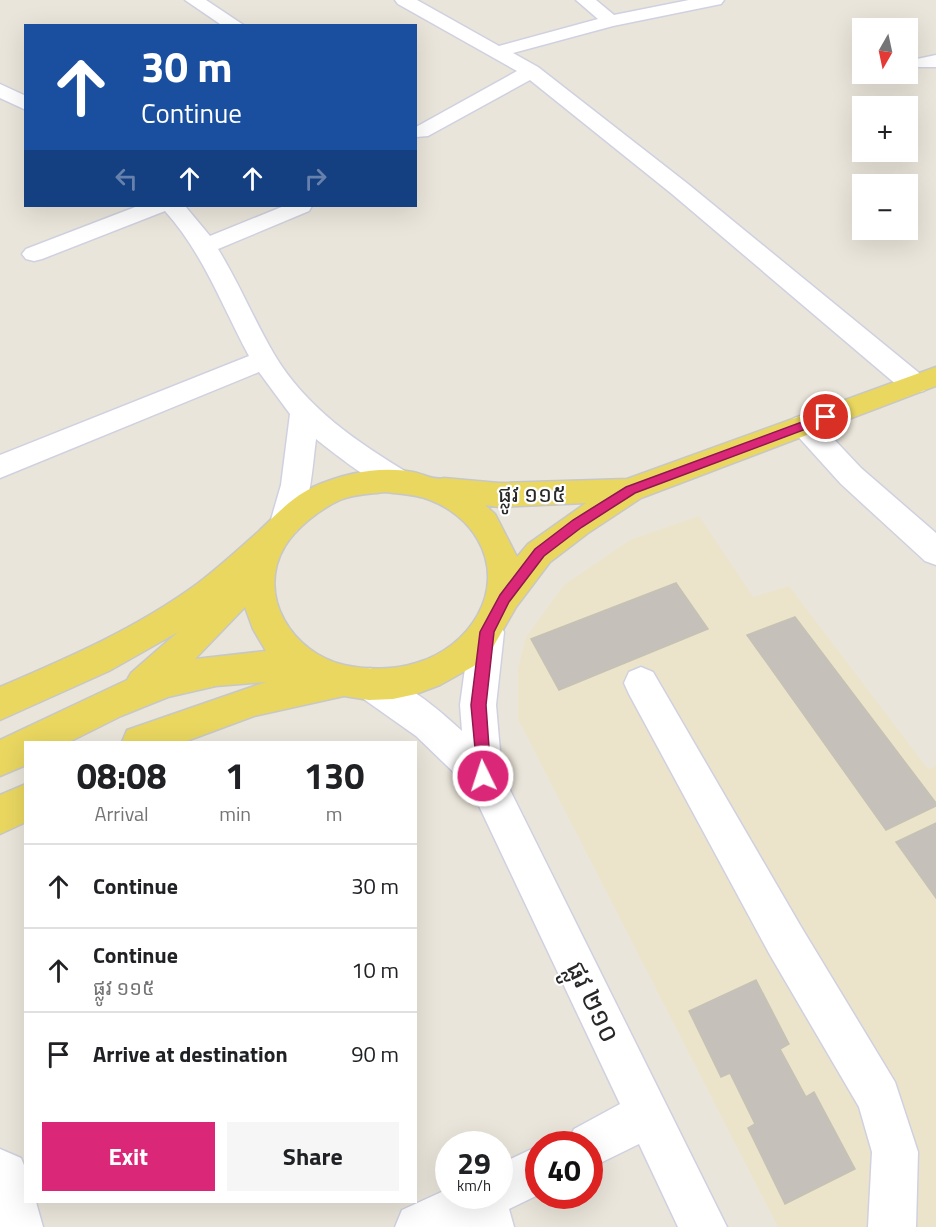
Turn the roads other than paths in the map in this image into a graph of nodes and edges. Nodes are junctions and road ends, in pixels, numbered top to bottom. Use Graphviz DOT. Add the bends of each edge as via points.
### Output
graph roads {
  1 [pos="194,0"];
  2 [pos="404,0"];
  3 [pos="585,0"];
  4 [pos="715,0"];
  5 [pos="611,21"];
  6 [pos="233,24"];
  7 [pos="497,52"];
  8 [pos="531,71"];
  9 [pos="0,90"];
  10 [pos="24,103"];
  11 [pos="417,137"];
  12 [pos="154,207"];
  13 [pos="173,207"];
  14 [pos="299,207"];
  15 [pos="204,246"];
  16 [pos="34,254"];
  17 [pos="264,360"];
  18 [pos="925,380"];
  19 [pos="304,415"];
  20 [pos="804,425"];
  21 [pos="1,467"];
  22 [pos="400,482"];
  23 [pos="435,488"];
  24 [pos="630,490"];
  25 [pos="279,530"];
  26 [pos="936,552"];
  27 [pos="260,566"];
  28 [pos="504,598"];
  29 [pos="487,632"];
  30 [pos="302,665"];
  31 [pos="356,682"];
  32 [pos="641,683"];
  33 [pos="128,696"];
  34 [pos="0,704"];
  35 [pos="35,741"];
  36 [pos="143,741"];
  37 [pos="24,747"];
  38 [pos="0,759"];
  39 [pos="483,776"];
  40 [pos="24,803"];
  41 [pos="0,815"];
  42 [pos="648,1114"];
  43 [pos="603,1138"];
  44 [pos="0,1173"];
  45 [pos="469,1209"];
  46 [pos="19,1227"];
  47 [pos="419,1227"];
  48 [pos="703,1227"];
  49 [pos="892,1227"];
  1 -- 6 [label="street"];
  2 -- 7 [label="street"];
  3 -- 5 [label="street"];
  4 -- 5 [label="street"];
  5 -- 7 [label="street"];
  7 -- 8 [label="street"];
  8 -- 11 [label="street"];
  8 -- 18 [label="street"];
  9 -- 10 [label="street"];
  12 -- 16 [label="street"];
  13 -- 15 [label="street" via="188,220"];
  14 -- 15 [label="street"];
  15 -- 17 [label="street"];
  17 -- 19 [label="street"];
  17 -- 21 [label="street"];
  18 -- 20 [label="main road, ផ្លូវ ១១៥"];
  19 -- 22 [label="street" via="364,461"];
  19 -- 25 [label="street" via="299,467"];
  20 -- 24 [label="main road, ផ្លូវ ១១៥"];
  20 -- 26 [label="street" via="851,476"];
  22 -- 23 [label="main road, ផ្លូវ ១១៥"];
  22 -- 25 [label="main road, ផ្លូវ ១១៥" via="368,482 337,490 309,504"];
  23 -- 24 [label="main road, ផ្លូវ ១១៥" via="499,495"];
  23 -- 28 [label="main road" via="467,506 492,531 505,563"];
  24 -- 28 [label="main road, ផ្លូវ ១១៥" via="539,553"];
  25 -- 27 [label="main road"];
  25 -- 34 [label="main road, ផ្លូវ ១១៥" via="190,607 113,654"];
  27 -- 30 [label="main road" via="258,593 264,620 279,644"];
  27 -- 33 [label="main road" via="224,610"];
  28 -- 29 [label="main road"];
  29 -- 31 [label="main road" via="457,660 416,679"];
  29 -- 39 [label="street, ផ្លូវ ២១០" via="478,705"];
  30 -- 31 [label="main road"];
  30 -- 33 [label="main road" via="244,667 198,675"];
  31 -- 36 [label="main road" via="254,700"];
  31 -- 39 [label="street, ផ្លូវ ២១០" via="429,724"];
  32 -- 49 [label="street" via="879,1098 895,1152"];
  33 -- 35 [label="main road"];
  37 -- 38 [label="main road"];
  39 -- 42 [label="street, ផ្លូវ ២១០"];
  40 -- 41 [label="main road"];
  42 -- 43 [label="street"];
  42 -- 48 [label="street, ផ្លូវ ២១០"];
  44 -- 46 [label="street" via="4,1175"];
  45 -- 47 [label="street"];
}
